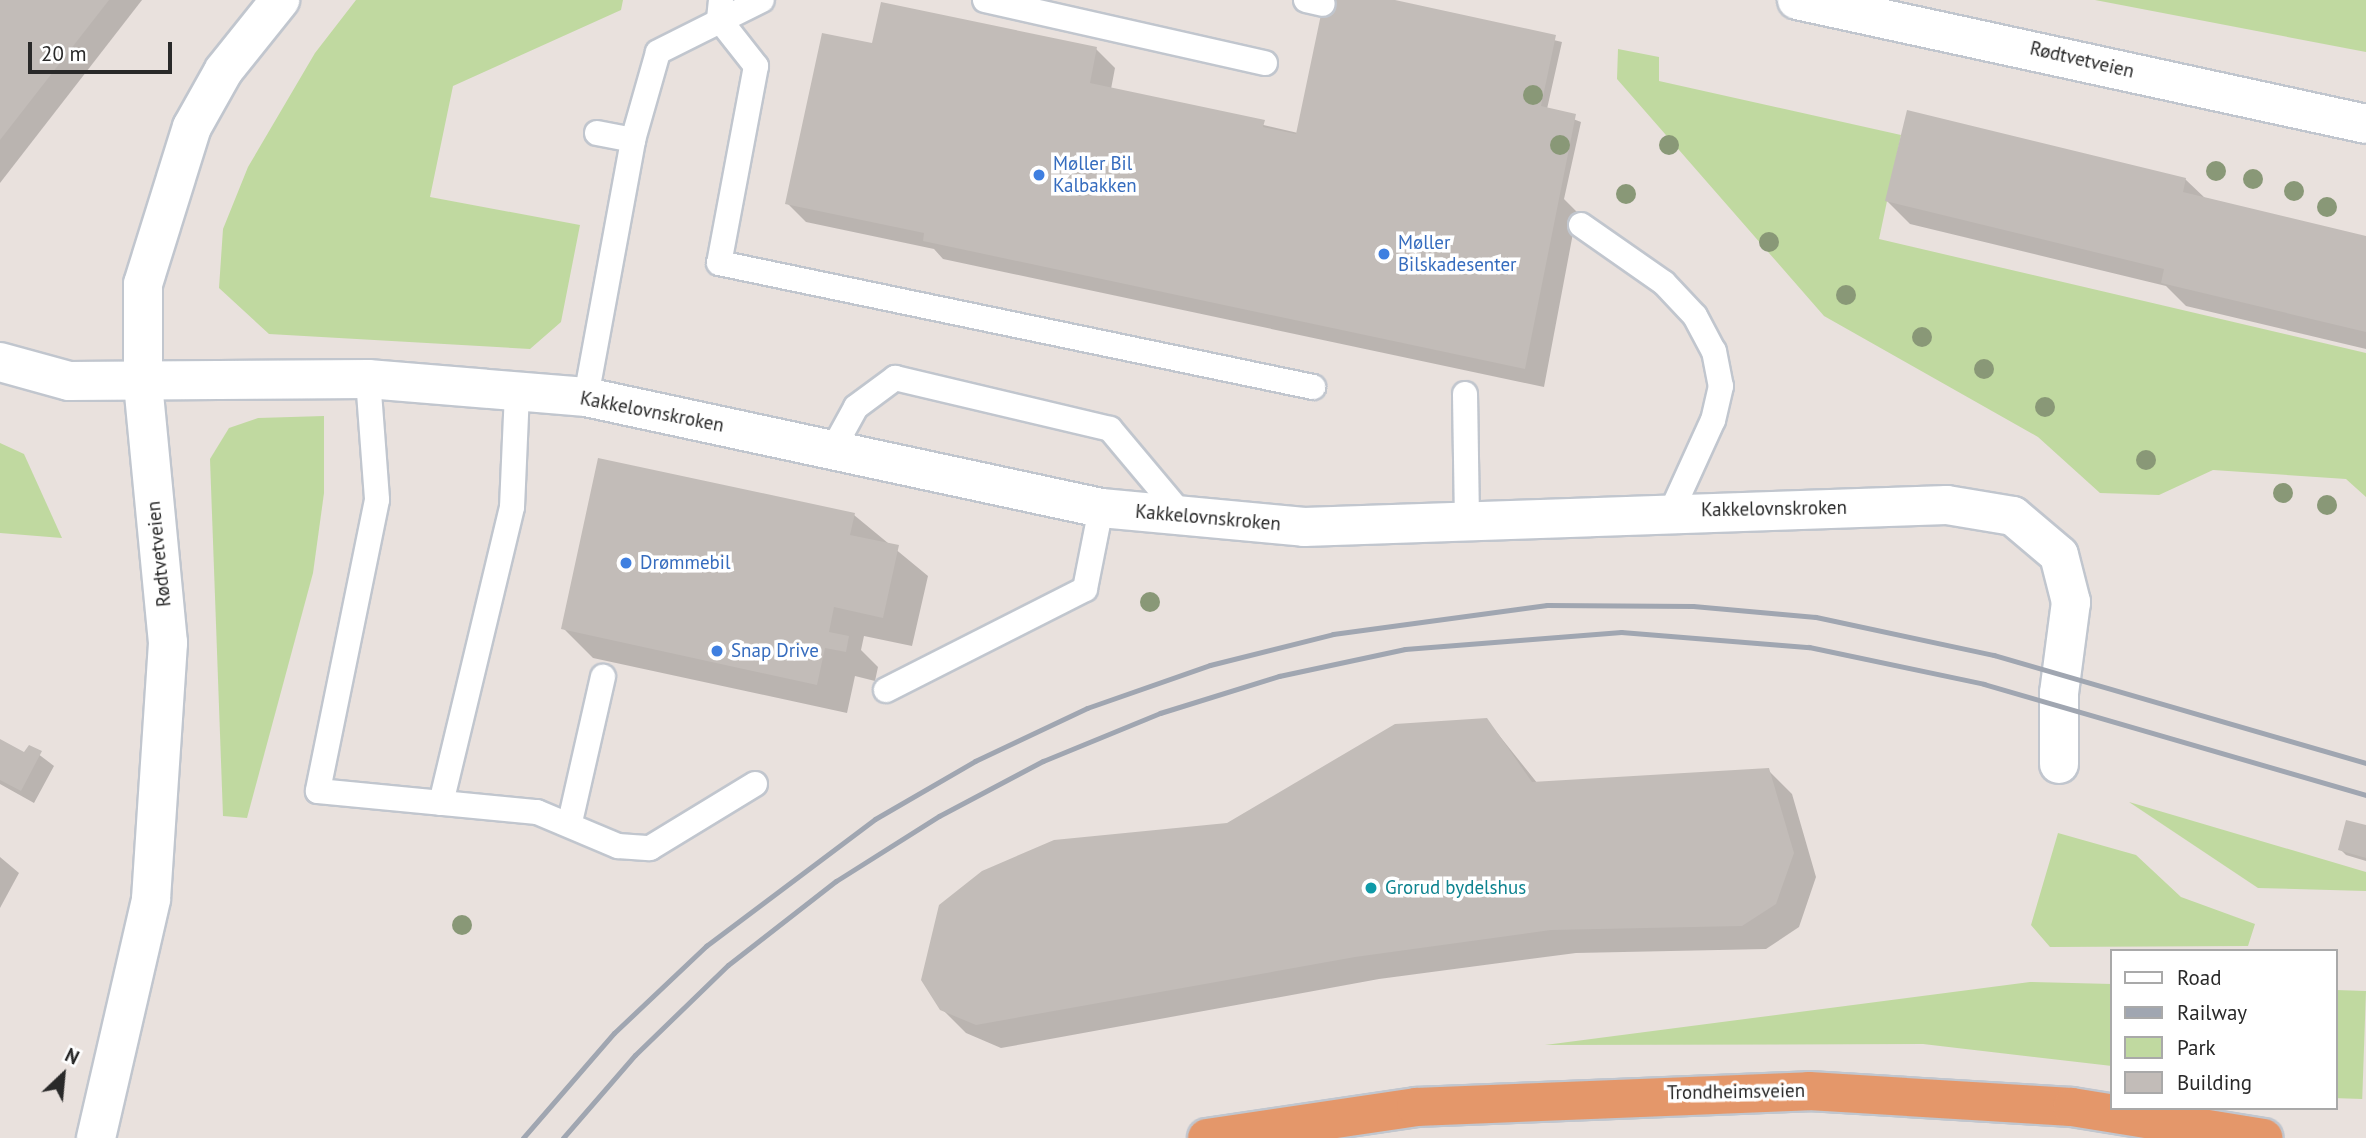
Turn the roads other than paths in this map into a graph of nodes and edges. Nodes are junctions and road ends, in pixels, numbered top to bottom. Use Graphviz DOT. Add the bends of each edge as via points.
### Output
graph roads {
  1 [pos="280,0"];
  2 [pos="762,0"];
  3 [pos="985,0"];
  4 [pos="1814,2"];
  5 [pos="720,10"];
  6 [pos="1265,63"];
  7 [pos="2366,124"];
  8 [pos="597,133"];
  9 [pos="633,140"];
  10 [pos="1581,225"];
  11 [pos="0,362"];
  12 [pos="368,379"];
  13 [pos="143,382"];
  14 [pos="1313,387"];
  15 [pos="517,391"];
  16 [pos="1465,394"];
  17 [pos="586,397"];
  18 [pos="833,449"];
  19 [pos="1101,508"];
  20 [pos="1671,512"];
  21 [pos="1183,516"];
  22 [pos="1467,526"];
  23 [pos="603,677"];
  24 [pos="886,690"];
  25 [pos="2059,764"];
  26 [pos="755,784"];
  27 [pos="441,803"];
  28 [pos="570,822"];
  29 [pos="96,1138"];
  30 [pos="1208,1138"];
  31 [pos="2264,1138"];
  1 -- 13 [label="street, Rødtvetveien" via="223,70 169,186 143,284"];
  2 -- 5 [label="lane"];
  3 -- 6 [label="lane"];
  4 -- 7 [label="street, Rødtvetveien"];
  5 -- 9 [label="lane" via="658,52"];
  5 -- 14 [label="lane" via="756,66 719,262"];
  8 -- 9 [label="lane"];
  9 -- 17 [label="lane"];
  10 -- 20 [label="lane" via="1664,283 1695,316 1714,352 1721,386 1713,420"];
  11 -- 13 [label="street, Kakkelovnskroken" via="69,380"];
  12 -- 13 [label="street, Kakkelovnskroken"];
  12 -- 15 [label="street, Kakkelovnskroken"];
  12 -- 27 [label="lane" via="377,500 318,791"];
  13 -- 29 [label="street, Rødtvetveien" via="168,643 151,899"];
  15 -- 17 [label="street, Kakkelovnskroken"];
  15 -- 27 [label="lane" via="512,507"];
  16 -- 22 [label="lane"];
  17 -- 18 [label="street, Kakkelovnskroken"];
  18 -- 19 [label="street, Kakkelovnskroken"];
  18 -- 21 [label="lane" via="856,407 895,378 1110,429"];
  19 -- 21 [label="street, Kakkelovnskroken"];
  19 -- 24 [label="lane" via="1085,589"];
  20 -- 22 [label="street, Kakkelovnskroken"];
  20 -- 25 [label="street, Kakkelovnskroken" via="1947,505 2013,516 2059,555 2071,602 2059,693"];
  21 -- 22 [label="street, Kakkelovnskroken" via="1304,527"];
  23 -- 28 [label="lane"];
  26 -- 28 [label="lane" via="650,848 618,846"];
  27 -- 28 [label="lane"];
  30 -- 31 [label="highway, Trondheimsveien" via="1416,1107 1809,1091 2072,1107"];
}
